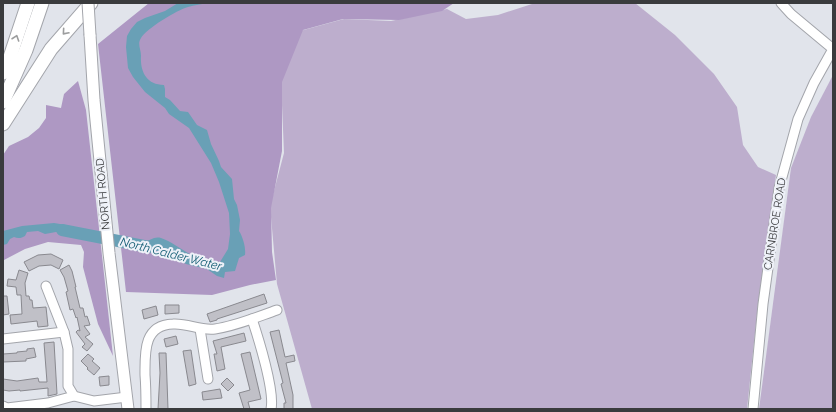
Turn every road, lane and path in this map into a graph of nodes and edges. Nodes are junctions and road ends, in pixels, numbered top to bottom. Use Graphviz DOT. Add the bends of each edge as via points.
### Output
graph roads {
  1 [pos="28,3"];
  2 [pos="42,3"];
  3 [pos="89,3"];
  4 [pos="780,3"];
  5 [pos="833,49"];
  6 [pos="3,73"];
  7 [pos="3,102"];
  8 [pos="3,124"];
  9 [pos="46,286"];
  10 [pos="277,310"];
  11 [pos="252,319"];
  12 [pos="200,329"];
  13 [pos="64,332"];
  14 [pos="3,339"];
  15 [pos="207,380"];
  16 [pos="74,396"];
  17 [pos="127,397"];
  18 [pos="3,406"];
  19 [pos="48,406"];
  20 [pos="128,409"];
  21 [pos="146,409"];
  22 [pos="271,409"];
  23 [pos="753,409"];
  6 -- 1 [label="highway, one-way"];
  2 -- 7 [label="highway" via="26,50"];
  3 -- 8 [label="highway, one-way" via="51,49"];
  3 -- 17 [label="main road, NORTH ROAD, bridge" via="94,100"];
  4 -- 5 [label="street"];
  5 -- 23 [label="street, CARNBROE ROAD" via="798,119 780,188 763,304"];
  9 -- 13 [label="street"];
  10 -- 11 [label="street"];
  11 -- 12 [label="street" via="215,329"];
  11 -- 22 [label="street" via="272,396"];
  12 -- 15 [label="street"];
  12 -- 21 [label="street" via="173,324 155,330 149,338 145,349"];
  13 -- 14 [label="street"];
  13 -- 16 [label="street" via="68,349 68,386"];
  16 -- 17 [label="street" via="94,401"];
  16 -- 19 [label="street"];
  17 -- 20 [label="main road, NORTH ROAD"];
  18 -- 19 [label="street"];
}
